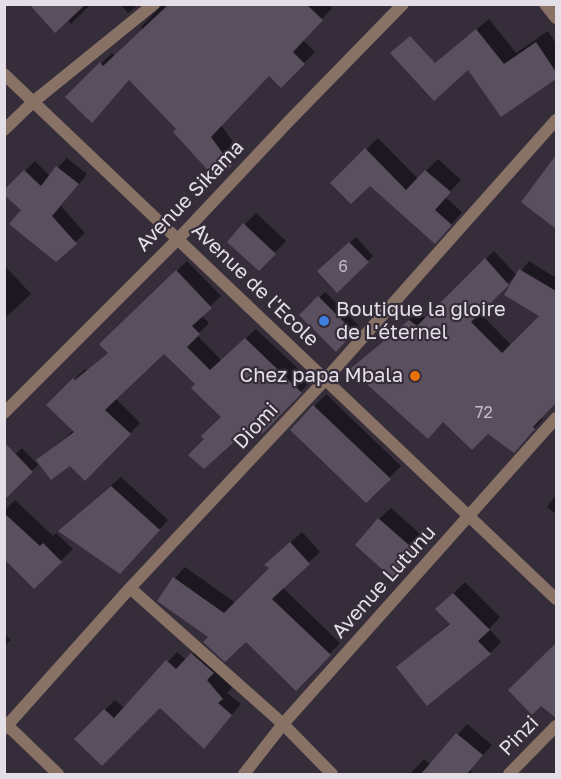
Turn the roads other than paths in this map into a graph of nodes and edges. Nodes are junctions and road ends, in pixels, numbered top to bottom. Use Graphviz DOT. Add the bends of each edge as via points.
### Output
graph roads {
  1 [pos="154,4"];
  2 [pos="403,4"];
  3 [pos="545,4"];
  4 [pos="556,18"];
  5 [pos="4,74"];
  6 [pos="33,102"];
  7 [pos="556,120"];
  8 [pos="4,130"];
  9 [pos="179,238"];
  10 [pos="325,380"];
  11 [pos="4,413"];
  12 [pos="556,418"];
  13 [pos="470,516"];
  14 [pos="130,588"];
  15 [pos="556,599"];
  16 [pos="284,724"];
  17 [pos="6,726"];
  18 [pos="556,726"];
  19 [pos="58,774"];
  20 [pos="244,774"];
  21 [pos="332,774"];
  22 [pos="509,774"];
  1 -- 6 [label="street"];
  2 -- 9 [label="street, Avenue Sikama"];
  3 -- 4 [label="street"];
  5 -- 6 [label="street, Avenue de l'Ecole"];
  6 -- 8 [label="street"];
  6 -- 9 [label="street, Avenue de l'Ecole"];
  7 -- 10 [label="street, Diomi"];
  9 -- 10 [label="street, Avenue de l'Ecole"];
  9 -- 11 [label="street, Avenue Sikama"];
  10 -- 13 [label="street, Avenue de l'Ecole"];
  10 -- 14 [label="street, Diomi"];
  12 -- 13 [label="street, Avenue Lutunu"];
  13 -- 15 [label="street, Avenue de l'Ecole"];
  13 -- 16 [label="street, Avenue Lutunu"];
  14 -- 16 [label="street"];
  14 -- 17 [label="street, Diomi"];
  16 -- 20 [label="street, Avenue Lutunu"];
  16 -- 21 [label="street"];
  17 -- 19 [label="street"];
  18 -- 22 [label="street, Pinzi"];
}
